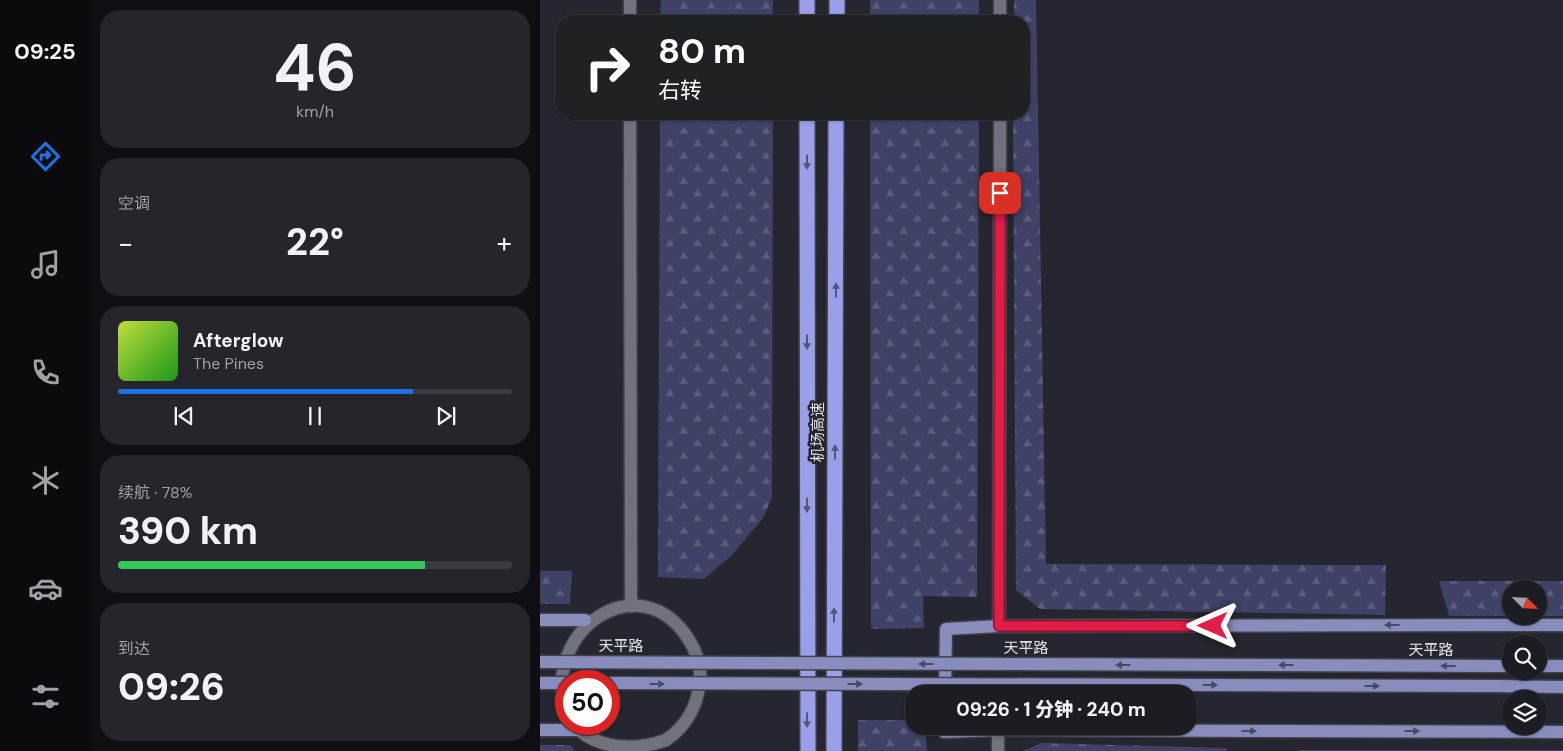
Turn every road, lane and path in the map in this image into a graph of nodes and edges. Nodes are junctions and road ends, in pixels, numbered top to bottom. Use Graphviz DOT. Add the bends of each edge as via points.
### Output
graph roads {
  1 [pos="630,0"];
  2 [pos="806,0"];
  3 [pos="837,0"];
  4 [pos="1000,0"];
  5 [pos="630,15"];
  6 [pos="806,15"];
  7 [pos="837,15"];
  8 [pos="1000,15"];
  9 [pos="630,120"];
  10 [pos="807,120"];
  11 [pos="836,120"];
  12 [pos="1000,120"];
  13 [pos="631,606"];
  14 [pos="540,620"];
  15 [pos="586,620"];
  16 [pos="1563,625"];
  17 [pos="999,626"];
  18 [pos="540,662"];
  19 [pos="1502,666"];
  20 [pos="1547,666"];
  21 [pos="1563,666"];
  22 [pos="557,670"];
  23 [pos="540,683"];
  24 [pos="555,683"];
  25 [pos="620,683"];
  26 [pos="945,685"];
  27 [pos="1563,687"];
  28 [pos="555,729"];
  29 [pos="540,730"];
  30 [pos="1197,731"];
  31 [pos="1563,732"];
  32 [pos="585,735"];
  33 [pos="998,735"];
  34 [pos="635,750"];
  35 [pos="808,751"];
  36 [pos="834,751"];
  37 [pos="998,751"];
  1 -- 5 [label="street"];
  2 -- 6 [label="highway"];
  3 -- 7 [label="highway"];
  4 -- 8 [label="street"];
  9 -- 13 [label="street"];
  10 -- 35 [label="highway, 机场高速, one-way"];
  36 -- 11 [label="highway, 机场高速, one-way"];
  12 -- 17 [label="street"];
  13 -- 15 [label="street" via="607,609"];
  13 -- 34 [label="street" via="661,614 685,633 696,653 700,676 699,691 687,720 664,740"];
  14 -- 15 [label="main road, 天平路"];
  15 -- 22 [label="street" via="565,644"];
  16 -- 17 [label="main road, one-way"];
  17 -- 26 [label="main road" via="946,630"];
  19 -- 18 [label="main road, 天平路, one-way, bridge"];
  20 -- 21 [label="main road"];
  23 -- 24 [label="main road, bridge"];
  25 -- 27 [label="main road, one-way, bridge"];
  28 -- 29 [label="main road"];
  30 -- 31 [label="main road, one-way"];
  32 -- 34 [label="street" via="604,746"];
  33 -- 37 [label="street"];
}
